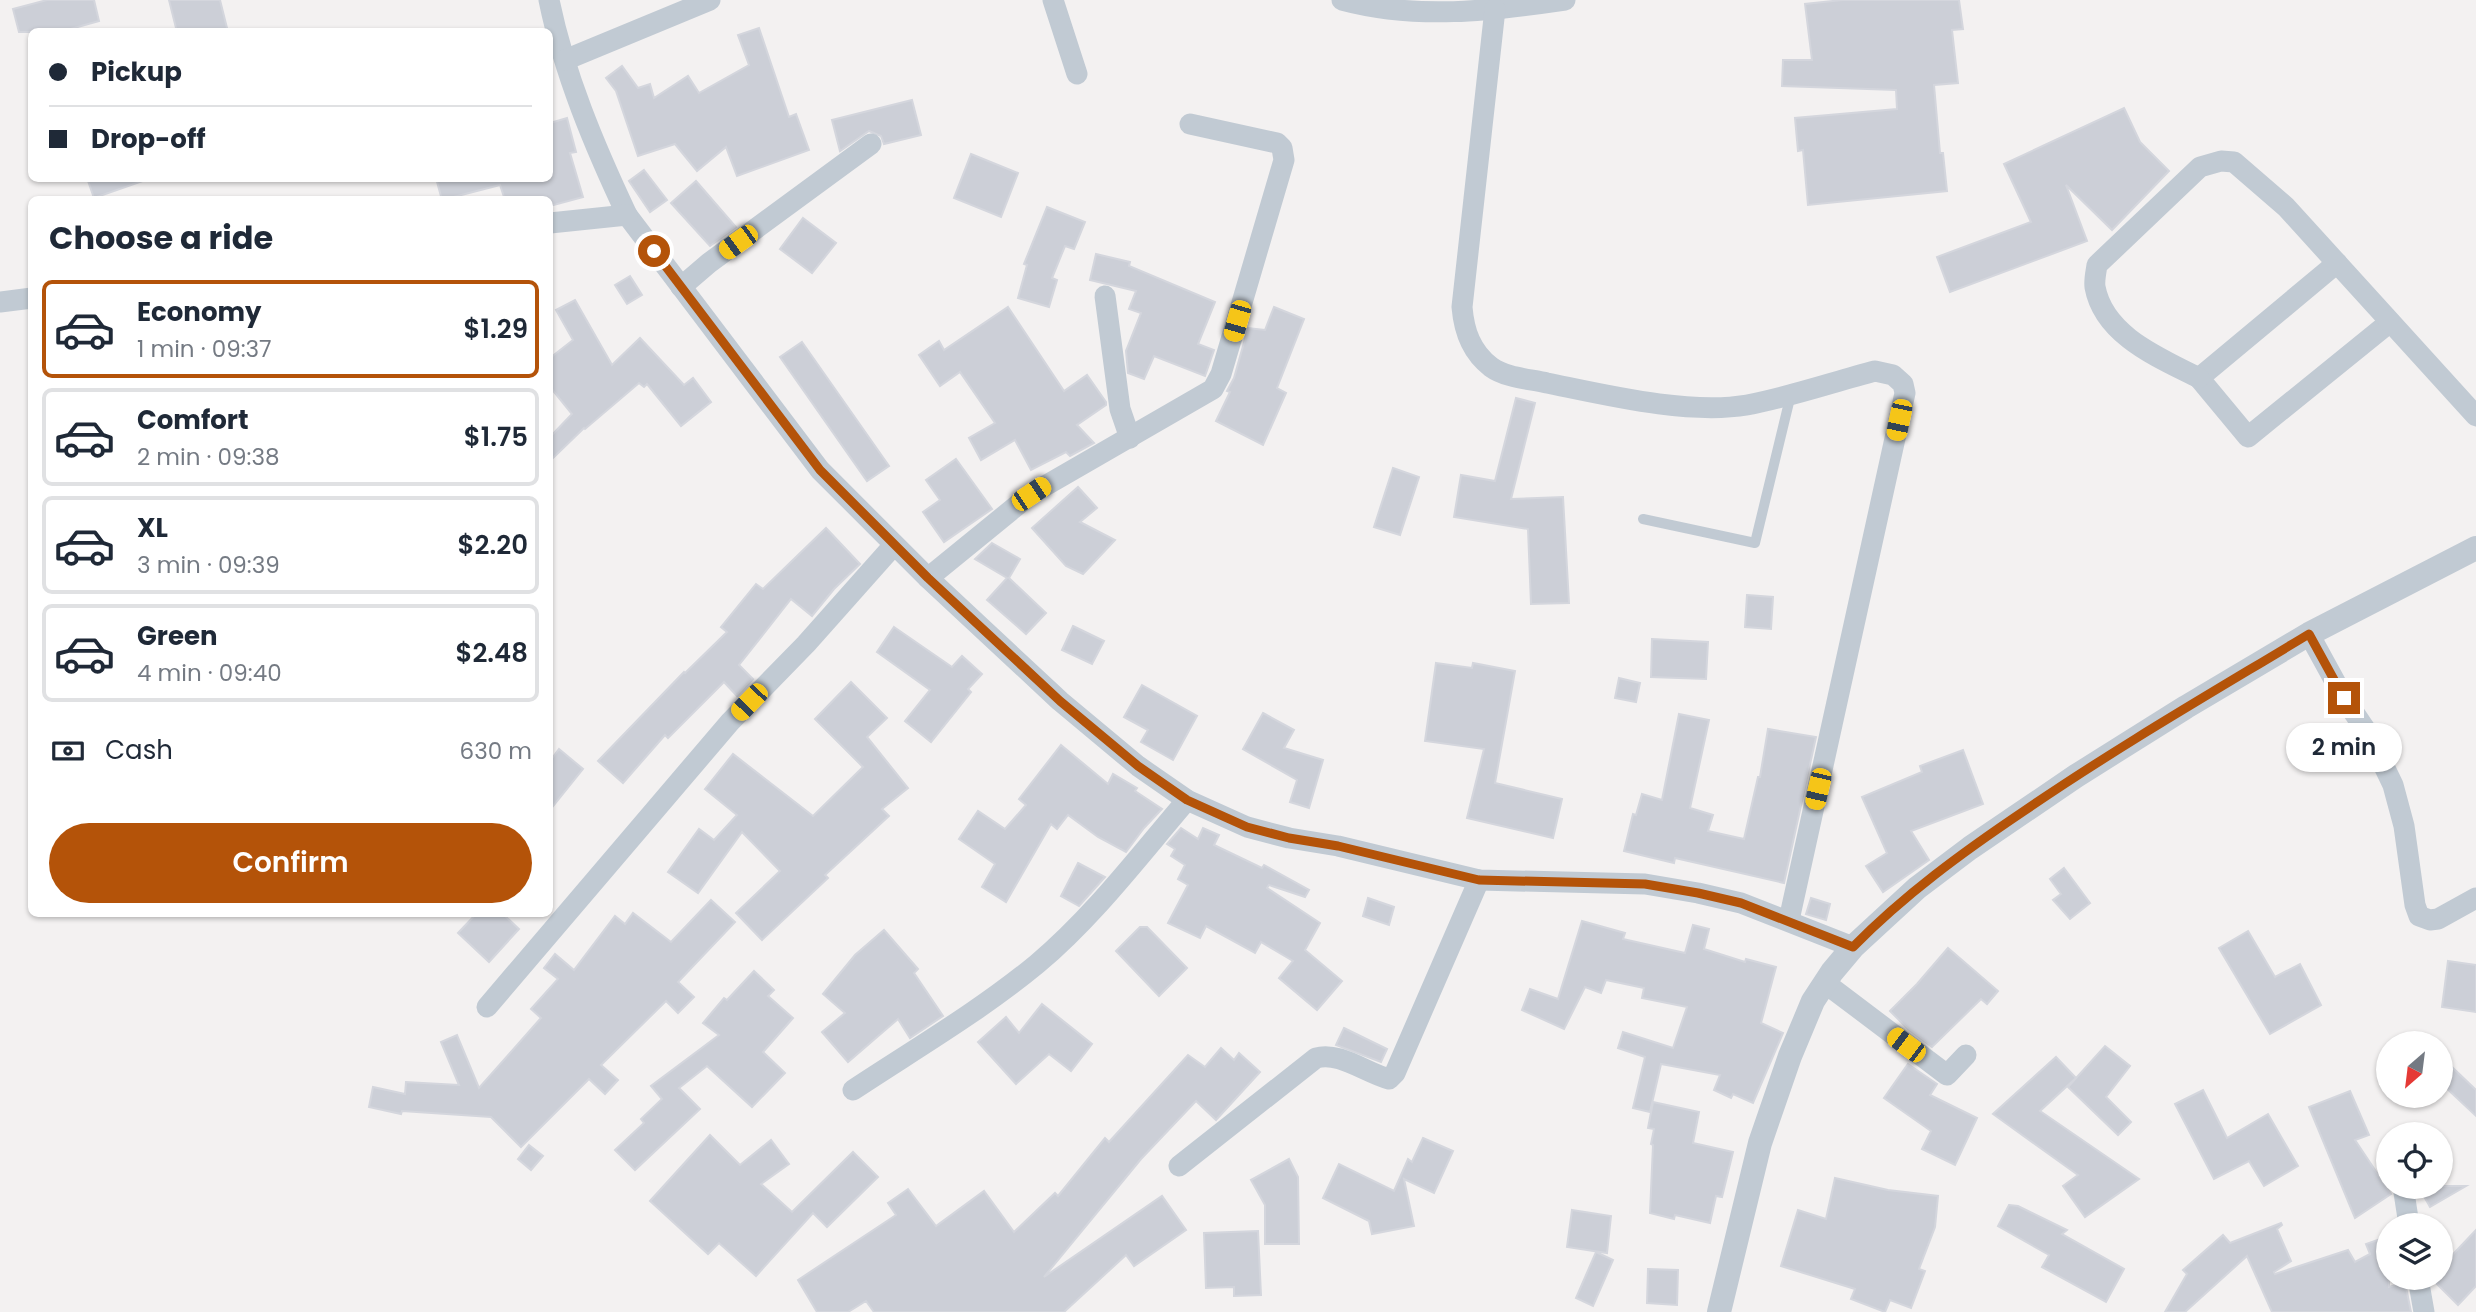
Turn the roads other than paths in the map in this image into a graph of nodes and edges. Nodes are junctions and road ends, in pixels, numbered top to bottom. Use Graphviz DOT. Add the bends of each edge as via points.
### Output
graph roads {
  1 [pos="549,0"];
  2 [pos="710,0"];
  3 [pos="1053,0"];
  4 [pos="1342,0"];
  5 [pos="1565,0"];
  6 [pos="1495,9"];
  7 [pos="565,60"];
  8 [pos="1077,74"];
  9 [pos="1190,124"];
  10 [pos="871,144"];
  11 [pos="627,215"];
  12 [pos="553,223"];
  13 [pos="2337,263"];
  14 [pos="681,287"];
  15 [pos="1105,296"];
  16 [pos="28,298"];
  17 [pos="0,302"];
  18 [pos="2390,322"];
  19 [pos="2199,378"];
  20 [pos="1791,394"];
  21 [pos="2476,416"];
  22 [pos="1130,438"];
  23 [pos="1643,519"];
  24 [pos="894,545"];
  25 [pos="2476,548"];
  26 [pos="928,578"];
  27 [pos="2309,634"];
  28 [pos="1187,800"];
  29 [pos="1479,880"];
  30 [pos="2476,898"];
  31 [pos="1789,920"];
  32 [pos="1853,947"];
  33 [pos="1825,983"];
  34 [pos="487,1007"];
  35 [pos="1966,1055"];
  36 [pos="853,1090"];
  37 [pos="1179,1166"];
  38 [pos="2420,1290"];
  39 [pos="1718,1312"];
  40 [pos="2424,1312"];
  1 -- 7 [label="street"];
  2 -- 7 [label="street"];
  3 -- 8 [label="street"];
  4 -- 6 [label="street" via="1411,12"];
  5 -- 6 [label="street"];
  6 -- 20 [label="street" via="1462,307 1464,330 1476,353 1492,368 1510,375 1676,406 1746,405"];
  7 -- 11 [label="street" via="604,167"];
  9 -- 22 [label="street" via="1277,143 1284,160 1213,389"];
  10 -- 14 [label="street"];
  11 -- 12 [label="street"];
  11 -- 14 [label="street"];
  13 -- 18 [label="street"];
  13 -- 19 [label="street"];
  13 -- 19 [label="street" via="2286,207 2234,162 2200,167 2097,265 2094,285 2101,305 2128,338"];
  14 -- 24 [label="street" via="820,470"];
  15 -- 22 [label="street" via="1120,409"];
  16 -- 17 [label="street"];
  18 -- 19 [label="street" via="2248,437"];
  18 -- 21 [label="street"];
  20 -- 23 [label="lane" via="1755,543"];
  20 -- 31 [label="street" via="1875,371 1893,375 1905,393"];
  22 -- 26 [label="street" via="1031,494"];
  24 -- 26 [label="street"];
  24 -- 34 [label="street" via="730,722"];
  25 -- 27 [label="street"];
  26 -- 28 [label="street" via="1060,701"];
  27 -- 30 [label="street" via="2393,785 2419,916 2438,919"];
  27 -- 32 [label="street" via="2164,720 1970,848 1917,888"];
  28 -- 29 [label="street" via="1247,827"];
  28 -- 36 [label="street" via="1116,887 1038,963"];
  29 -- 31 [label="street" via="1645,884 1741,903"];
  29 -- 37 [label="street" via="1389,1079 1323,1055"];
  31 -- 32 [label="street"];
  32 -- 33 [label="street"];
  33 -- 35 [label="street" via="1947,1075"];
  33 -- 39 [label="street" via="1813,1000 1760,1143"];
  38 -- 40 [label="street"];
}
